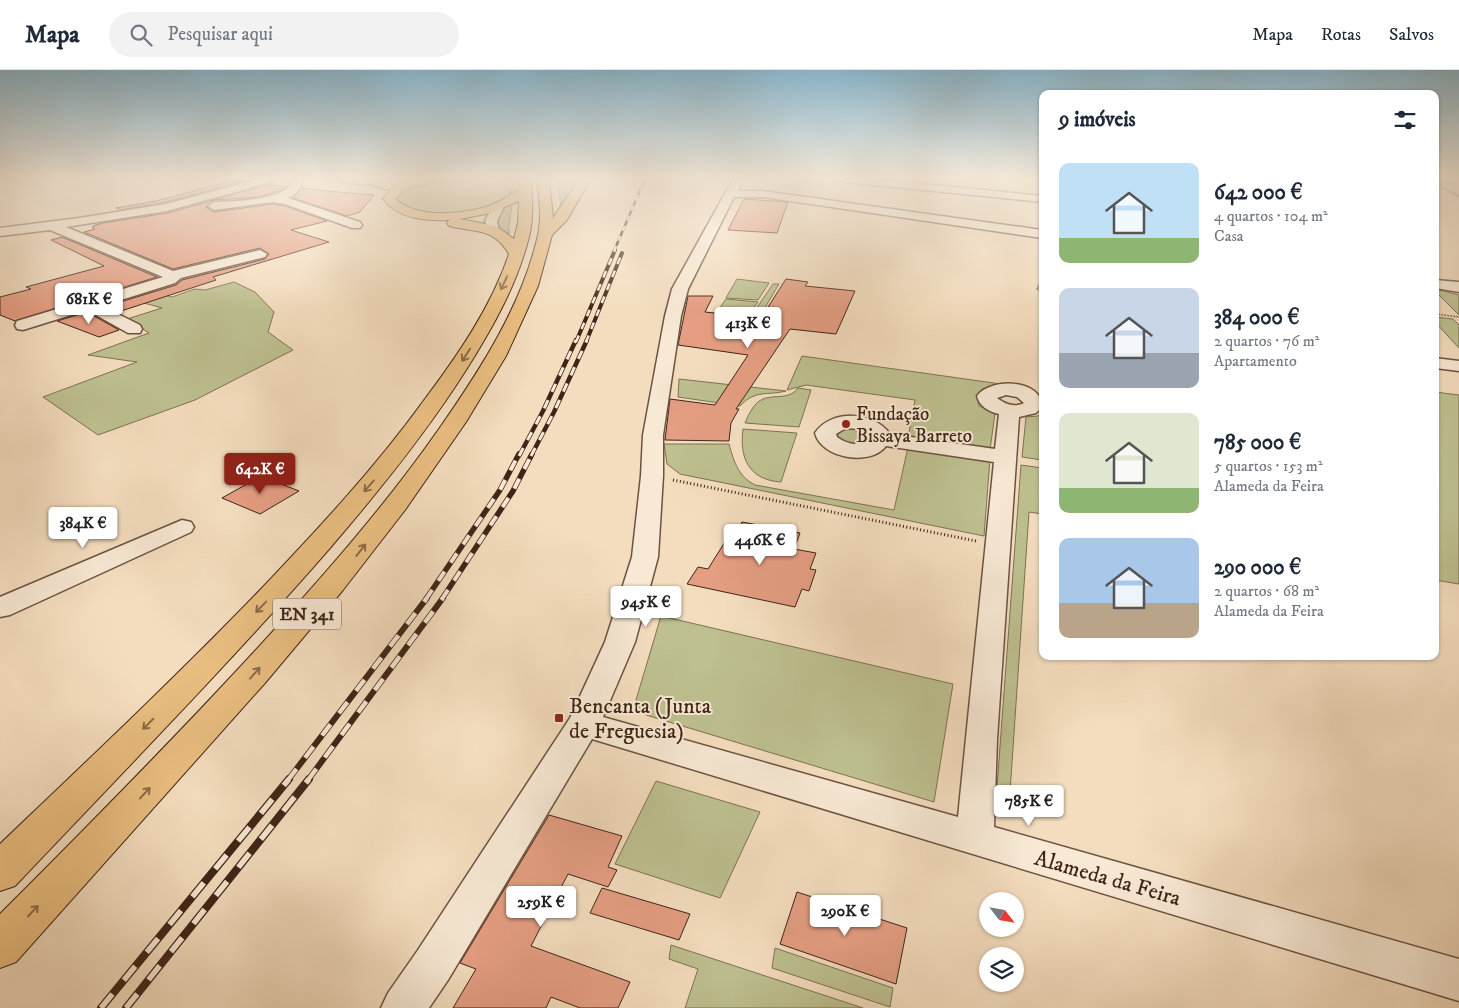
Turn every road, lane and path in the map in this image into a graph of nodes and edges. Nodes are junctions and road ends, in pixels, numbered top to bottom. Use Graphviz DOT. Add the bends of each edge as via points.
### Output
graph roads {
  1 [pos="72,223"];
  2 [pos="350,223"];
  3 [pos="460,223"];
  4 [pos="491,223"];
  5 [pos="523,223"];
  6 [pos="547,223"];
  7 [pos="556,223"];
  8 [pos="715,223"];
  9 [pos="964,223"];
  10 [pos="52,225"];
  11 [pos="356,225"];
  12 [pos="493,229"];
  13 [pos="0,231"];
  14 [pos="545,234"];
  15 [pos="1039,234"];
  16 [pos="516,253"];
  17 [pos="260,254"];
  18 [pos="172,276"];
  19 [pos="1439,284"];
  20 [pos="1459,287"];
  21 [pos="91,306"];
  22 [pos="1439,314"];
  23 [pos="1459,317"];
  24 [pos="23,325"];
  25 [pos="134,329"];
  26 [pos="1439,364"];
  27 [pos="1459,366"];
  28 [pos="1009,410"];
  29 [pos="881,439"];
  30 [pos="1006,457"];
  31 [pos="652,476"];
  32 [pos="182,528"];
  33 [pos="998,546"];
  34 [pos="0,608"];
  35 [pos="584,724"];
  36 [pos="975,838"];
  37 [pos="0,872"];
  38 [pos="0,946"];
  39 [pos="1459,980"];
  40 [pos="403,1008"];
  1 -- 10 [label="street"];
  2 -- 11 [label="street"];
  3 -- 12 [label="highway"];
  4 -- 12 [label="street"];
  5 -- 16 [label="highway, EN 341"];
  6 -- 14 [label="highway, EN 341"];
  7 -- 14 [label="highway"];
  8 -- 31 [label="street" via="680,289 673,316 654,436"];
  9 -- 15 [label="street"];
  10 -- 13 [label="street"];
  10 -- 18 [label="street"];
  12 -- 16 [label="highway" via="510,240"];
  38 -- 14 [label="highway, EN 341, one-way" via="204,731 346,569 423,471 501,349 532,279"];
  16 -- 37 [label="highway, EN 341, one-way" via="505,282 469,351 385,468 298,567 177,695"];
  17 -- 18 [label="street"];
  18 -- 21 [label="street" via="174,278 170,280"];
  19 -- 20 [label="street"];
  21 -- 24 [label="street"];
  21 -- 25 [label="street"];
  22 -- 23 [label="path"];
  26 -- 27 [label="street"];
  28 -- 30 [label="street"];
  29 -- 30 [label="street"];
  30 -- 33 [label="street"];
  31 -- 33 [label="path"];
  31 -- 35 [label="street" via="645,557 620,642"];
  32 -- 34 [label="street"];
  33 -- 36 [label="street"];
  35 -- 36 [label="street, Alameda da Feira"];
  35 -- 40 [label="street"];
  36 -- 39 [label="street, Alameda da Feira"];
}
